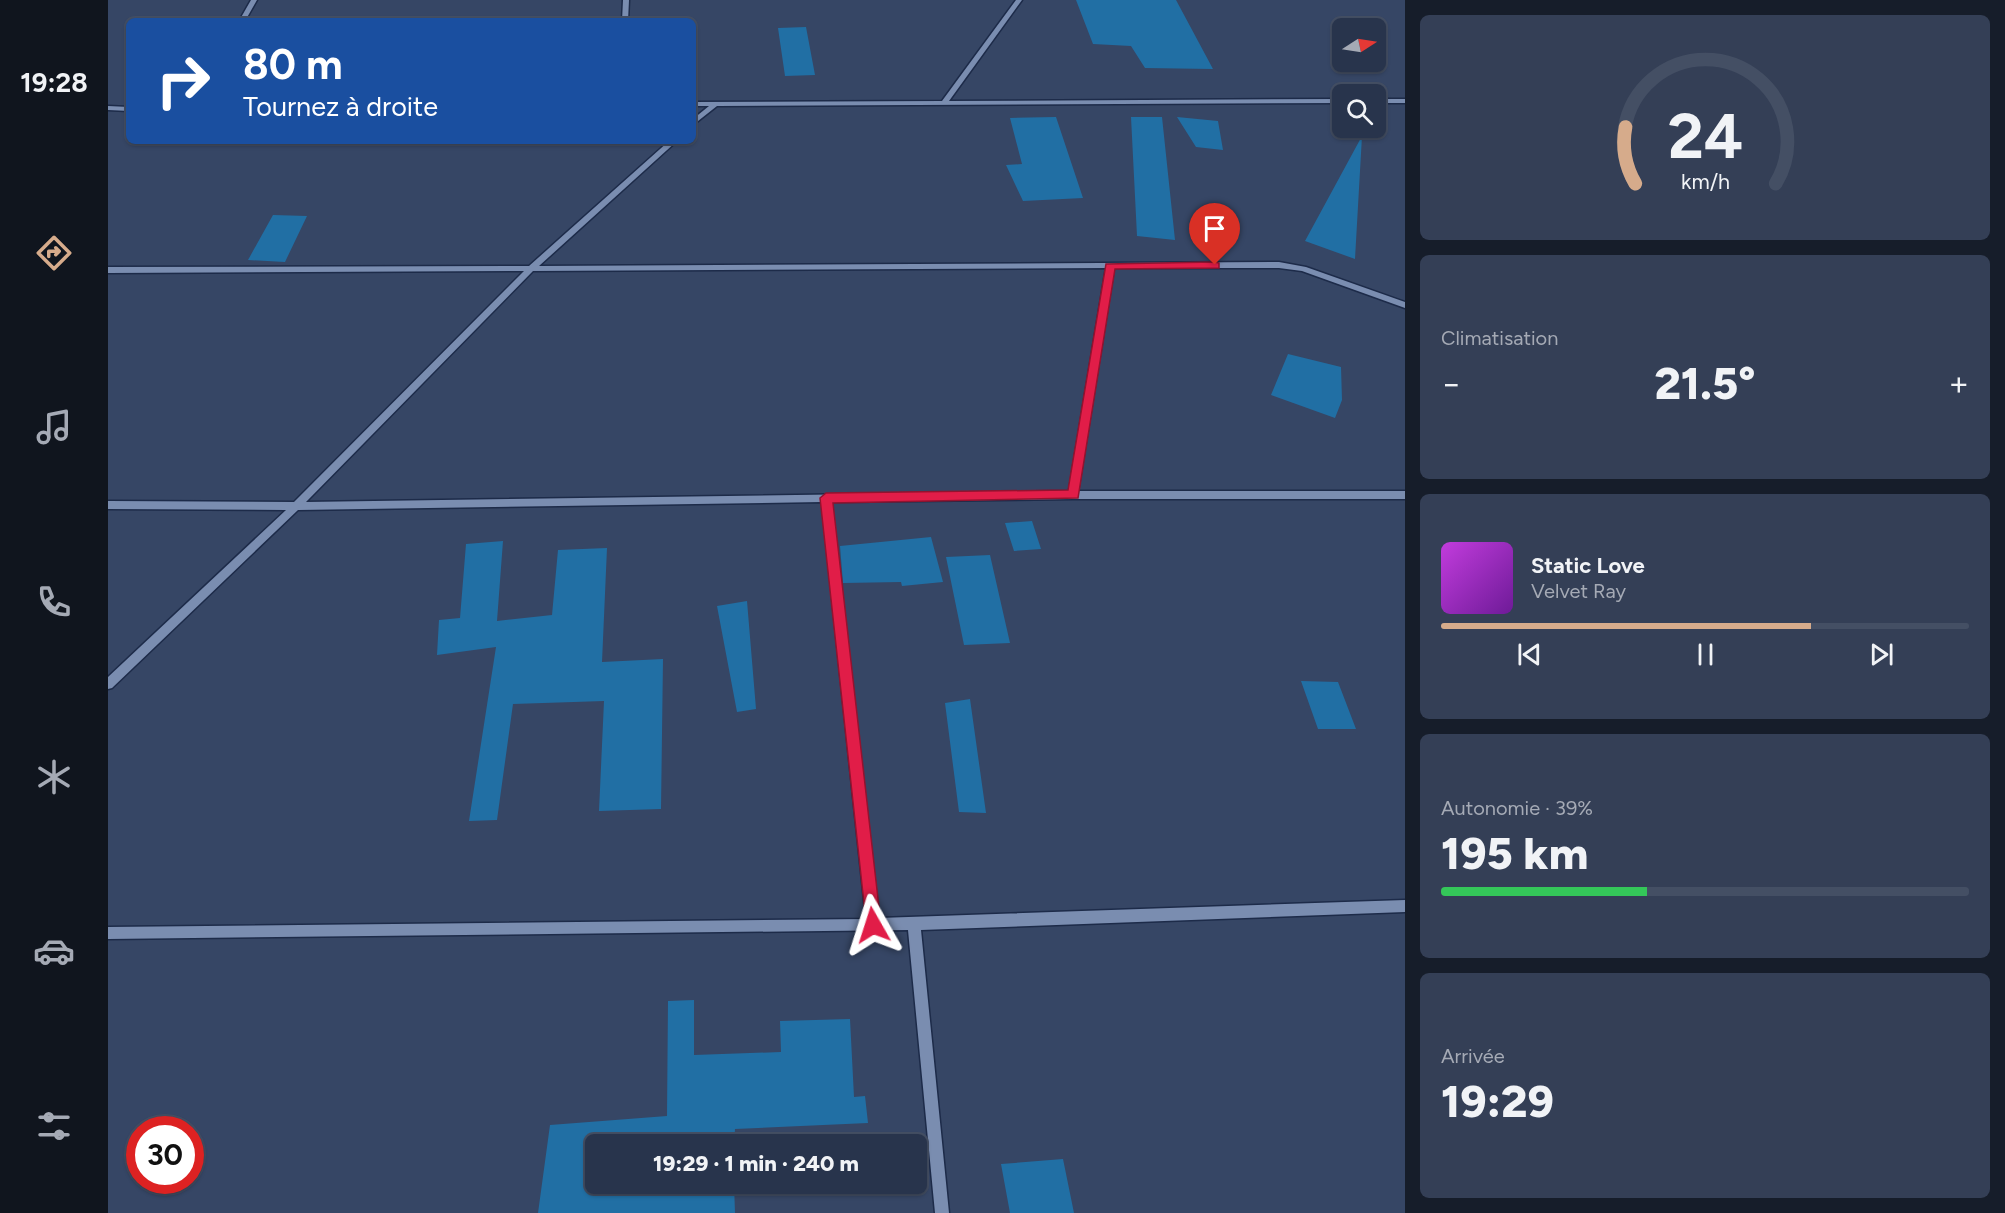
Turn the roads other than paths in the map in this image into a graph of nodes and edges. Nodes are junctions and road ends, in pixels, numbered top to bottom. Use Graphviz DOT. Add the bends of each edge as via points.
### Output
graph roads {
  1 [pos="254,0"];
  2 [pos="626,0"];
  3 [pos="1019,0"];
  4 [pos="244,18"];
  5 [pos="625,18"];
  6 [pos="945,101"];
  7 [pos="1332,101"];
  8 [pos="1386,101"];
  9 [pos="1405,101"];
  10 [pos="716,103"];
  11 [pos="696,104"];
  12 [pos="108,108"];
  13 [pos="126,109"];
  14 [pos="696,120"];
  15 [pos="670,144"];
  16 [pos="1110,266"];
  17 [pos="530,269"];
  18 [pos="108,270"];
  19 [pos="1405,305"];
  20 [pos="1073,495"];
  21 [pos="1405,495"];
  22 [pos="826,498"];
  23 [pos="108,505"];
  24 [pos="296,506"];
  25 [pos="108,684"];
  26 [pos="1405,906"];
  27 [pos="914,923"];
  28 [pos="873,925"];
  29 [pos="108,933"];
  30 [pos="942,1213"];
  1 -- 4 [label="street"];
  2 -- 5 [label="street"];
  3 -- 6 [label="street"];
  6 -- 7 [label="street"];
  6 -- 10 [label="street"];
  8 -- 9 [label="street"];
  10 -- 11 [label="street"];
  10 -- 14 [label="street"];
  12 -- 13 [label="street"];
  15 -- 17 [label="street"];
  16 -- 17 [label="street"];
  16 -- 19 [label="street" via="1291,266"];
  16 -- 20 [label="street"];
  17 -- 18 [label="street"];
  17 -- 24 [label="street"];
  20 -- 21 [label="street"];
  20 -- 22 [label="street"];
  22 -- 24 [label="street"];
  22 -- 28 [label="street"];
  23 -- 24 [label="street"];
  24 -- 25 [label="street"];
  26 -- 27 [label="street"];
  27 -- 28 [label="street"];
  27 -- 30 [label="street"];
  28 -- 29 [label="street"];
}
